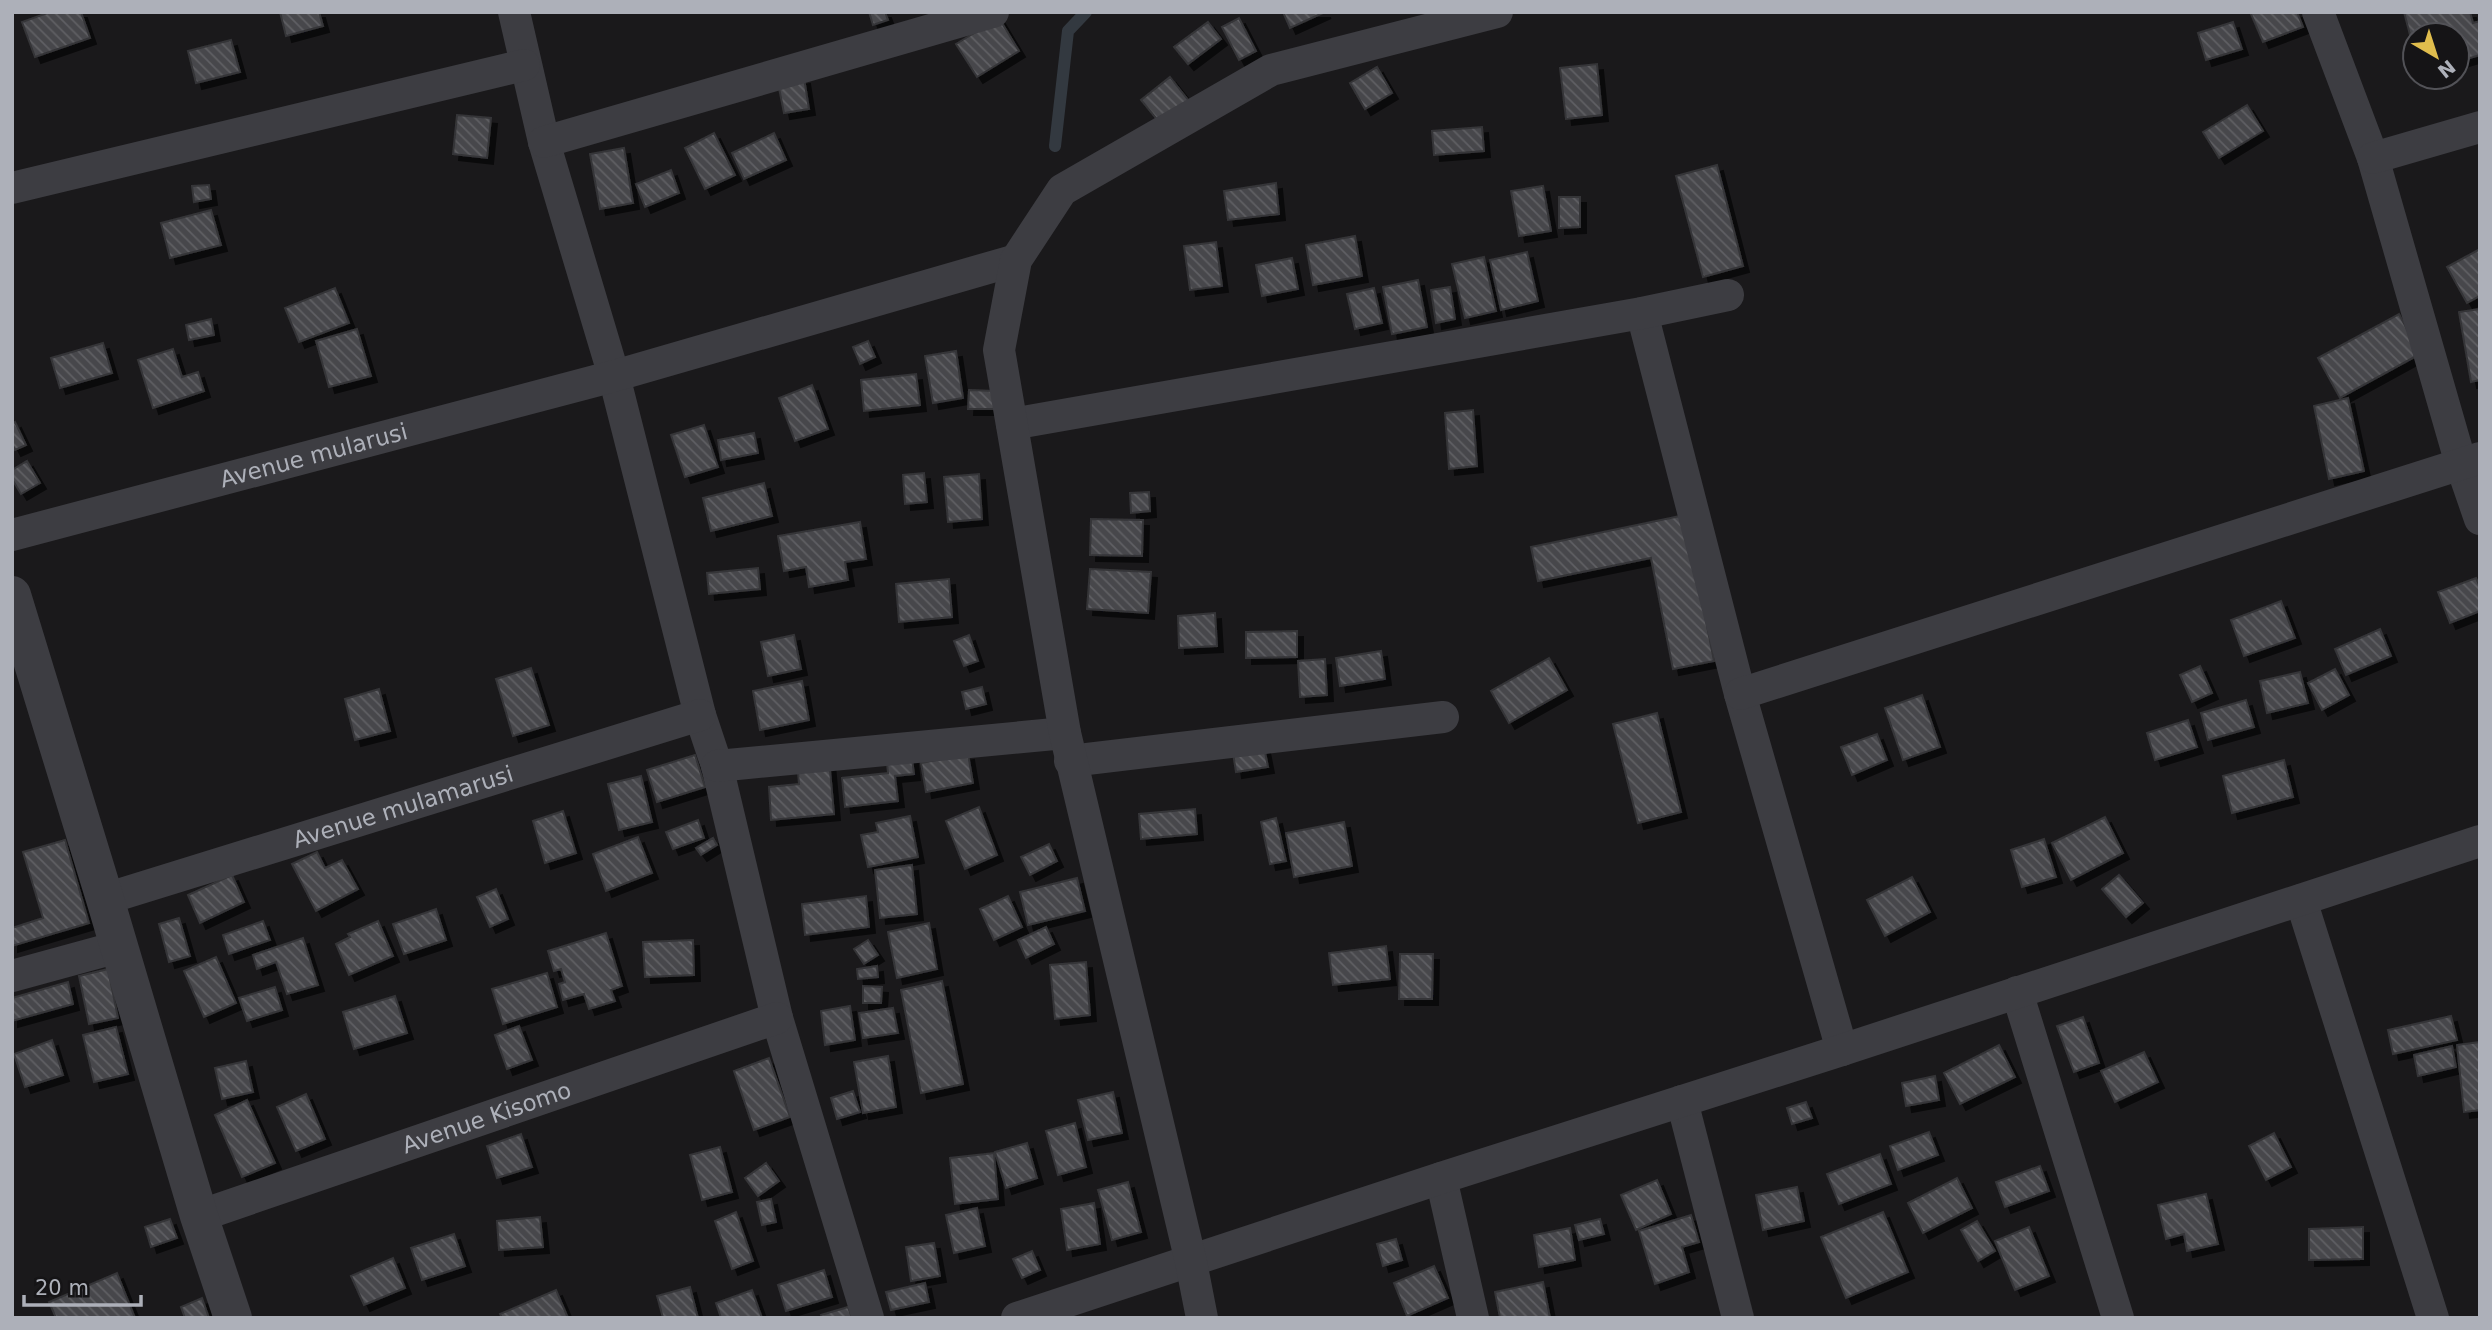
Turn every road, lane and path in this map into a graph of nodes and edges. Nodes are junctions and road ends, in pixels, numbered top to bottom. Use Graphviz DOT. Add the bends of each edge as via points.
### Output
graph roads {
  1 [pos="513,12"];
  2 [pos="993,12"];
  3 [pos="1497,12"];
  4 [pos="2318,12"];
  5 [pos="524,65"];
  6 [pos="2480,127"];
  7 [pos="544,142"];
  8 [pos="2373,158"];
  9 [pos="12,188"];
  10 [pos="1016,260"];
  11 [pos="1728,295"];
  12 [pos="1642,313"];
  13 [pos="614,376"];
  14 [pos="1012,424"];
  15 [pos="2470,461"];
  16 [pos="2480,519"];
  17 [pos="12,536"];
  18 [pos="12,595"];
  19 [pos="1740,694"];
  20 [pos="700,715"];
  21 [pos="1443,717"];
  22 [pos="1068,747"];
  23 [pos="717,766"];
  24 [pos="2480,841"];
  25 [pos="105,899"];
  26 [pos="2301,900"];
  27 [pos="118,947"];
  28 [pos="12,976"];
  29 [pos="2017,992"];
  30 [pos="776,1018"];
  31 [pos="1842,1050"];
  32 [pos="1682,1101"];
  33 [pos="1441,1178"];
  34 [pos="199,1216"];
  35 [pos="1191,1262"];
  36 [pos="233,1318"];
  37 [pos="868,1318"];
  38 [pos="1017,1318"];
  39 [pos="1202,1318"];
  40 [pos="1473,1318"];
  41 [pos="1738,1318"];
  42 [pos="2118,1318"];
  43 [pos="2433,1318"];
  1 -- 5 [label="street"];
  2 -- 7 [label="street"];
  3 -- 10 [label="street" via="1271,70 1062,190"];
  4 -- 8 [label="street"];
  5 -- 7 [label="street"];
  5 -- 9 [label="street"];
  6 -- 8 [label="street"];
  7 -- 13 [label="street"];
  8 -- 15 [label="street"];
  10 -- 13 [label="street, Avenue mularusi"];
  10 -- 14 [label="street" via="999,350"];
  11 -- 12 [label="street"];
  12 -- 14 [label="street"];
  12 -- 19 [label="street"];
  13 -- 17 [label="street, Avenue mularusi"];
  13 -- 20 [label="street"];
  14 -- 22 [label="street"];
  15 -- 16 [label="street"];
  15 -- 19 [label="street"];
  18 -- 25 [label="street"];
  19 -- 31 [label="street"];
  20 -- 23 [label="street"];
  20 -- 25 [label="street, Avenue mulamarusi"];
  21 -- 22 [label="street"];
  22 -- 23 [label="street"];
  22 -- 35 [label="street"];
  23 -- 30 [label="street"];
  24 -- 26 [label="street"];
  25 -- 27 [label="street"];
  26 -- 29 [label="street"];
  26 -- 43 [label="street"];
  27 -- 28 [label="street"];
  27 -- 34 [label="street"];
  29 -- 31 [label="street"];
  29 -- 42 [label="street"];
  30 -- 34 [label="street, Avenue Kisomo"];
  30 -- 37 [label="street"];
  31 -- 32 [label="street"];
  32 -- 33 [label="street"];
  32 -- 41 [label="street"];
  33 -- 35 [label="street"];
  33 -- 40 [label="street"];
  34 -- 36 [label="street"];
  35 -- 38 [label="street"];
  35 -- 39 [label="street"];
}
